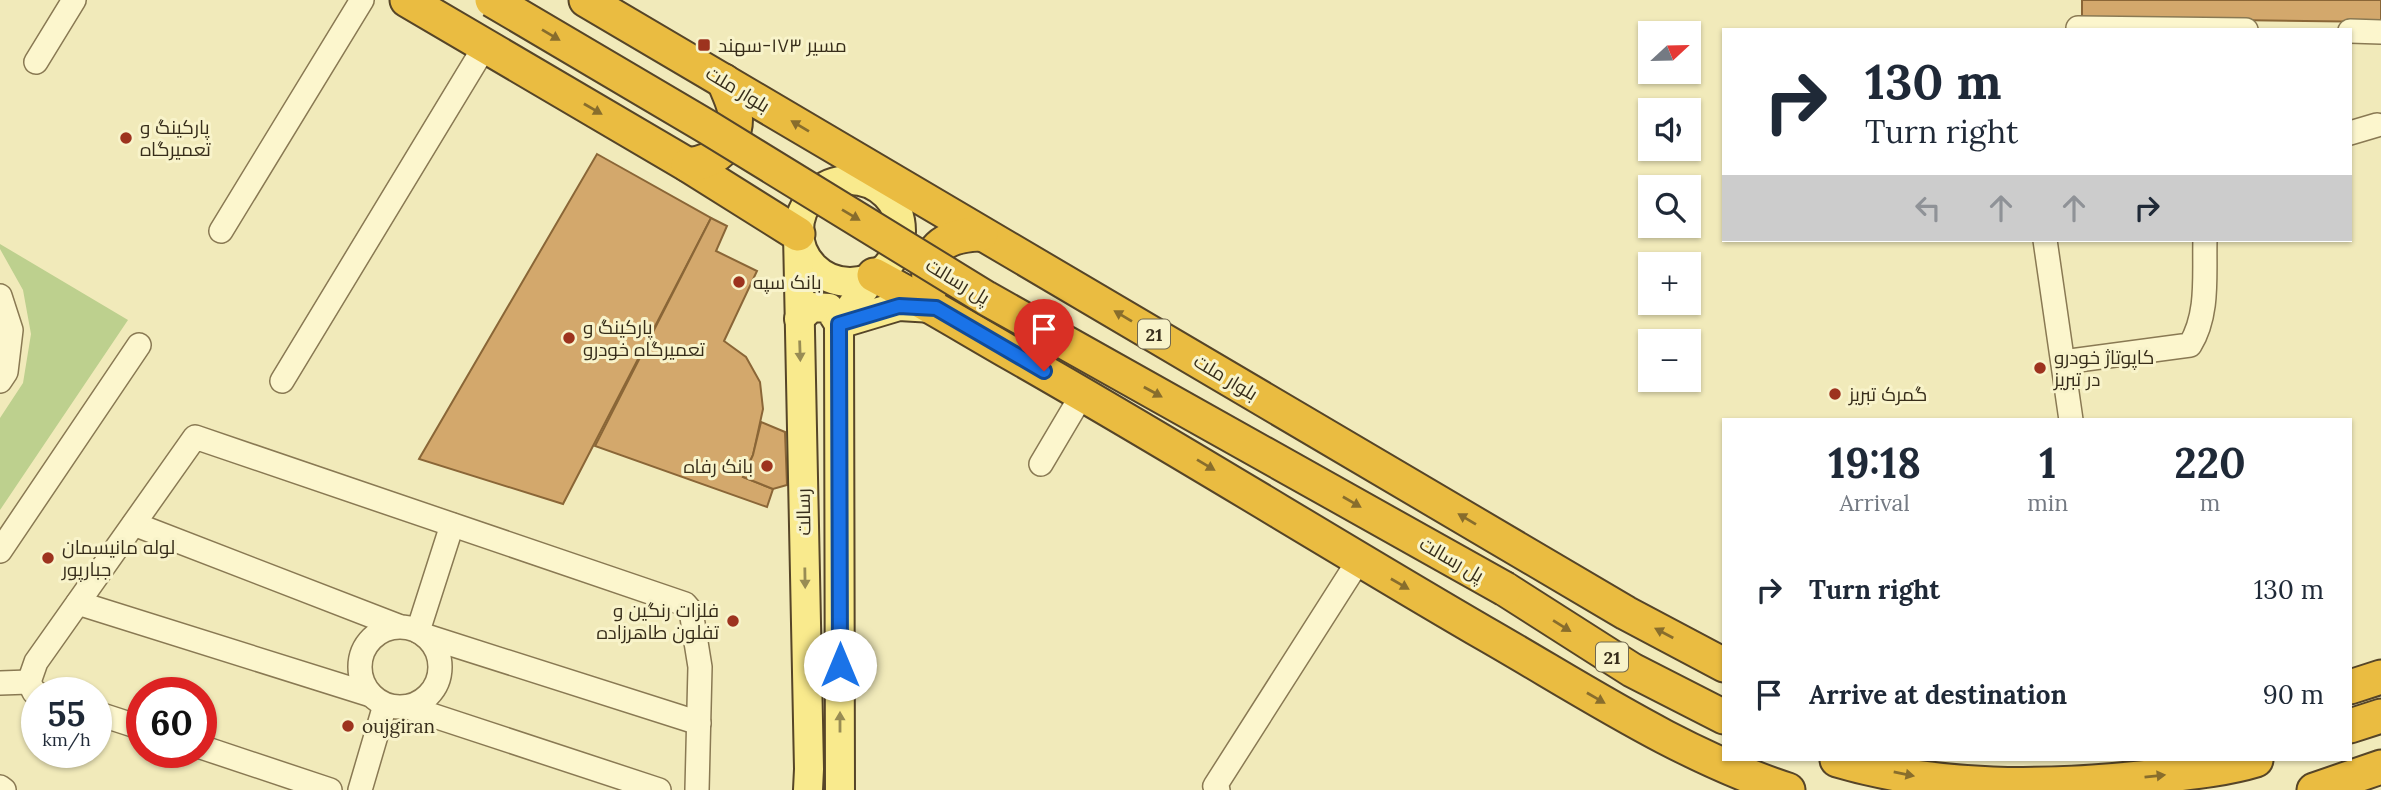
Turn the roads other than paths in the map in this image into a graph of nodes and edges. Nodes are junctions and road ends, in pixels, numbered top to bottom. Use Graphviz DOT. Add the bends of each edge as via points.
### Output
graph roads {
  1 [pos="74,0"];
  2 [pos="362,0"];
  3 [pos="407,0"];
  4 [pos="492,0"];
  5 [pos="586,0"];
  6 [pos="2352,31"];
  7 [pos="2381,32"];
  8 [pos="485,46"];
  9 [pos="36,62"];
  10 [pos="724,81"];
  11 [pos="2377,125"];
  12 [pos="2352,132"];
  13 [pos="688,165"];
  14 [pos="838,165"];
  15 [pos="907,205"];
  16 [pos="221,231"];
  17 [pos="798,234"];
  18 [pos="981,234"];
  19 [pos="2045,242"];
  20 [pos="2205,242"];
  21 [pos="874,275"];
  22 [pos="0,296"];
  23 [pos="936,308"];
  24 [pos="799,319"];
  25 [pos="839,324"];
  26 [pos="139,345"];
  27 [pos="2063,362"];
  28 [pos="0,381"];
  29 [pos="282,381"];
  30 [pos="1083,393"];
  31 [pos="2071,418"];
  32 [pos="1041,464"];
  33 [pos="134,524"];
  34 [pos="452,525"];
  35 [pos="0,551"];
  36 [pos="1359,560"];
  37 [pos="78,603"];
  38 [pos="414,631"];
  39 [pos="1722,664"];
  40 [pos="34,677"];
  41 [pos="2381,677"];
  42 [pos="0,683"];
  43 [pos="21,686"];
  44 [pos="2352,686"];
  45 [pos="388,702"];
  46 [pos="1722,716"];
  47 [pos="2381,716"];
  48 [pos="699,723"];
  49 [pos="2352,725"];
  50 [pos="217,752"];
  51 [pos="1843,761"];
  52 [pos="2251,761"];
  53 [pos="2381,767"];
  54 [pos="1728,778"];
  55 [pos="1778,788"];
  56 [pos="330,790"];
  57 [pos="360,790"];
  58 [pos="659,790"];
  59 [pos="697,790"];
  60 [pos="808,790"];
  61 [pos="840,790"];
  62 [pos="1218,790"];
  63 [pos="2315,790"];
  1 -- 9 [label="street"];
  2 -- 16 [label="street"];
  3 -- 8 [label="highway"];
  4 -- 46 [label="highway, پل رسالت / 21, one-way, bridge" via="986,298 1505,589 1632,670"];
  5 -- 10 [label="highway, بلوار ملت / 21"];
  6 -- 7 [label="street"];
  8 -- 13 [label="highway, one-way"];
  8 -- 29 [label="street"];
  10 -- 13 [label="highway" via="735,110 734,135 721,152 701,164"];
  14 -- 10 [label="highway, بلوار ملت / 21, one-way"];
  11 -- 12 [label="street"];
  13 -- 17 [label="highway"];
  14 -- 15 [label="highway, بلوار ملت / 21"];
  14 -- 17 [label="main road" via="799,218"];
  15 -- 18 [label="highway, بلوار ملت / 21"];
  15 -- 21 [label="main road" via="901,244 887,268"];
  17 -- 21 [label="main road" via="802,252 814,268 837,282 859,282"];
  17 -- 24 [label="main road, رسالت"];
  18 -- 23 [label="highway" via="947,240 930,258 929,287"];
  39 -- 18 [label="highway, بلوار ملت / 21, one-way" via="1626,613"];
  19 -- 27 [label="street"];
  20 -- 27 [label="street" via="2203,308 2190,345"];
  21 -- 23 [label="highway"];
  21 -- 25 [label="main road"];
  22 -- 28 [label="street" via="11,330 6,372"];
  23 -- 25 [label="main road" via="899,306"];
  23 -- 30 [label="highway"];
  24 -- 25 [label="main road" via="811,307 829,308"];
  24 -- 60 [label="main road, رسالت, one-way"];
  61 -- 25 [label="main road, رسالت, one-way"];
  26 -- 35 [label="street"];
  27 -- 31 [label="street"];
  30 -- 32 [label="street"];
  30 -- 36 [label="highway, one-way"];
  33 -- 34 [label="street" via="195,438"];
  33 -- 37 [label="street"];
  33 -- 38 [label="street"];
  34 -- 38 [label="street"];
  34 -- 48 [label="street" via="685,604 691,611 700,667"];
  36 -- 54 [label="highway, one-way"];
  36 -- 62 [label="street" via="1215,786"];
  37 -- 40 [label="street" via="36,663"];
  37 -- 45 [label="street"];
  38 -- 45 [label="street" via="435,646 440,658 437,684 419,703"];
  38 -- 45 [label="street" via="385,629 373,636 360,658 363,684"];
  38 -- 48 [label="street"];
  41 -- 44 [label="highway"];
  42 -- 43 [label="street"];
  45 -- 57 [label="street"];
  45 -- 58 [label="street"];
  47 -- 49 [label="highway"];
  48 -- 59 [label="street"];
  50 -- 56 [label="street"];
  51 -- 52 [label="highway, one-way" via="1935,780 2006,785 2135,778"];
  53 -- 63 [label="highway"];
  54 -- 55 [label="highway"];
}
